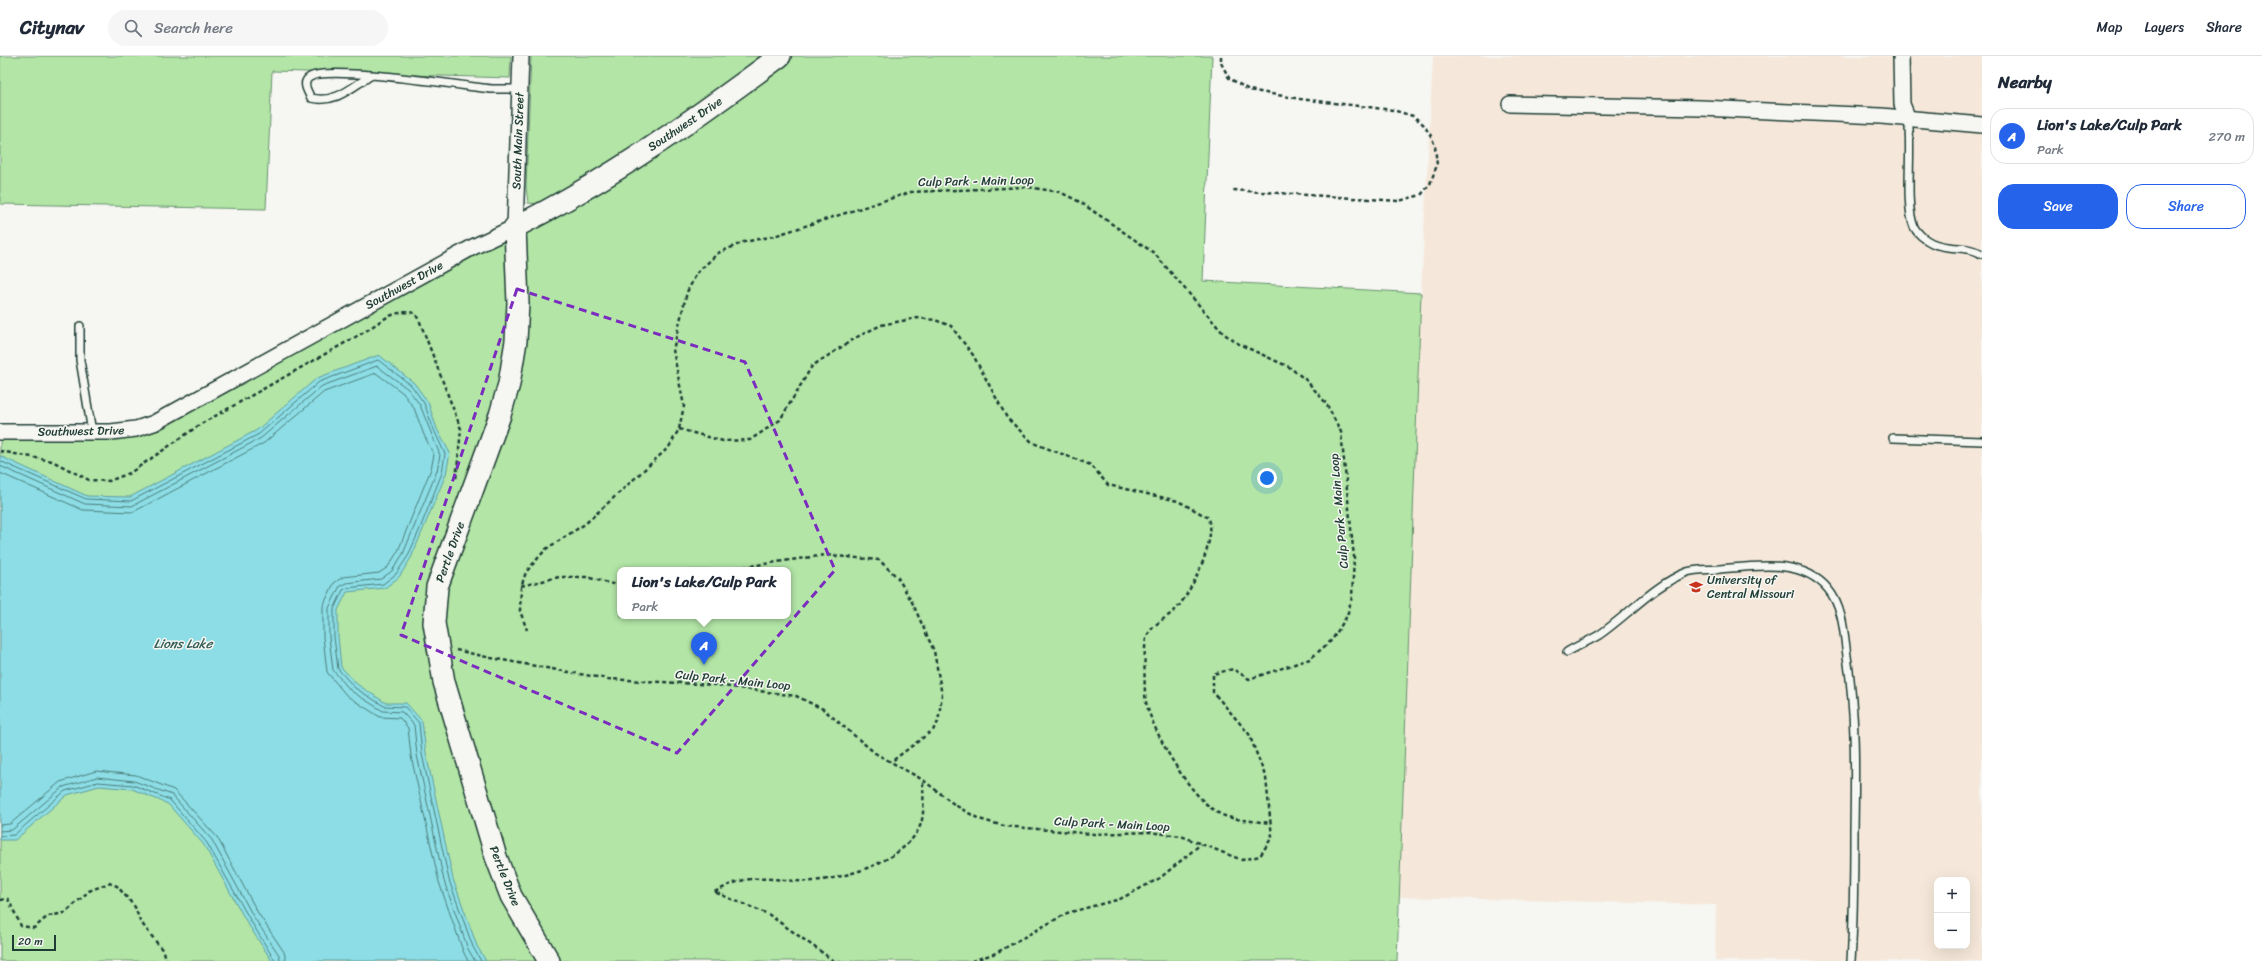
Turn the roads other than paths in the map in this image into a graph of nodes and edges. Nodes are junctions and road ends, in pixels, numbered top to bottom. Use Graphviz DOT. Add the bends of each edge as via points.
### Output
graph roads {
  1 [pos="521,56"];
  2 [pos="780,56"];
  3 [pos="1901,56"];
  4 [pos="370,76"];
  5 [pos="520,89"];
  6 [pos="1510,104"];
  7 [pos="1908,119"];
  8 [pos="1982,125"];
  9 [pos="515,227"];
  10 [pos="1982,254"];
  11 [pos="80,326"];
  12 [pos="0,432"];
  13 [pos="92,432"];
  14 [pos="1893,438"];
  15 [pos="1982,441"];
  16 [pos="1567,652"];
  17 [pos="549,961"];
  18 [pos="1850,961"];
  1 -- 5 [label="street, South Main Street"];
  2 -- 9 [label="street, Southwest Drive" via="692,121 554,208"];
  3 -- 7 [label="street" via="1902,104"];
  4 -- 4 [label="lane" via="310,76 305,87 311,98 335,98"];
  4 -- 5 [label="lane" via="493,89"];
  5 -- 9 [label="street, South Main Street"];
  6 -- 7 [label="street" via="1701,108"];
  7 -- 8 [label="street"];
  7 -- 10 [label="lane" via="1911,135 1910,201 1914,226 1921,236 1931,243 1943,247 1962,246"];
  9 -- 13 [label="street, Southwest Drive" via="154,423 136,429"];
  9 -- 17 [label="street, Pertle Drive" via="518,303 516,341 509,384 437,587 434,623 444,682 496,857 511,896"];
  11 -- 13 [label="lane" via="80,360"];
  12 -- 13 [label="street, Southwest Drive"];
  14 -- 15 [label="lane"];
  16 -- 18 [label="lane" via="1599,635 1654,592 1688,572 1756,566 1782,567 1803,571 1819,580 1828,589 1837,603 1842,621 1856,736 1853,924"];
}
